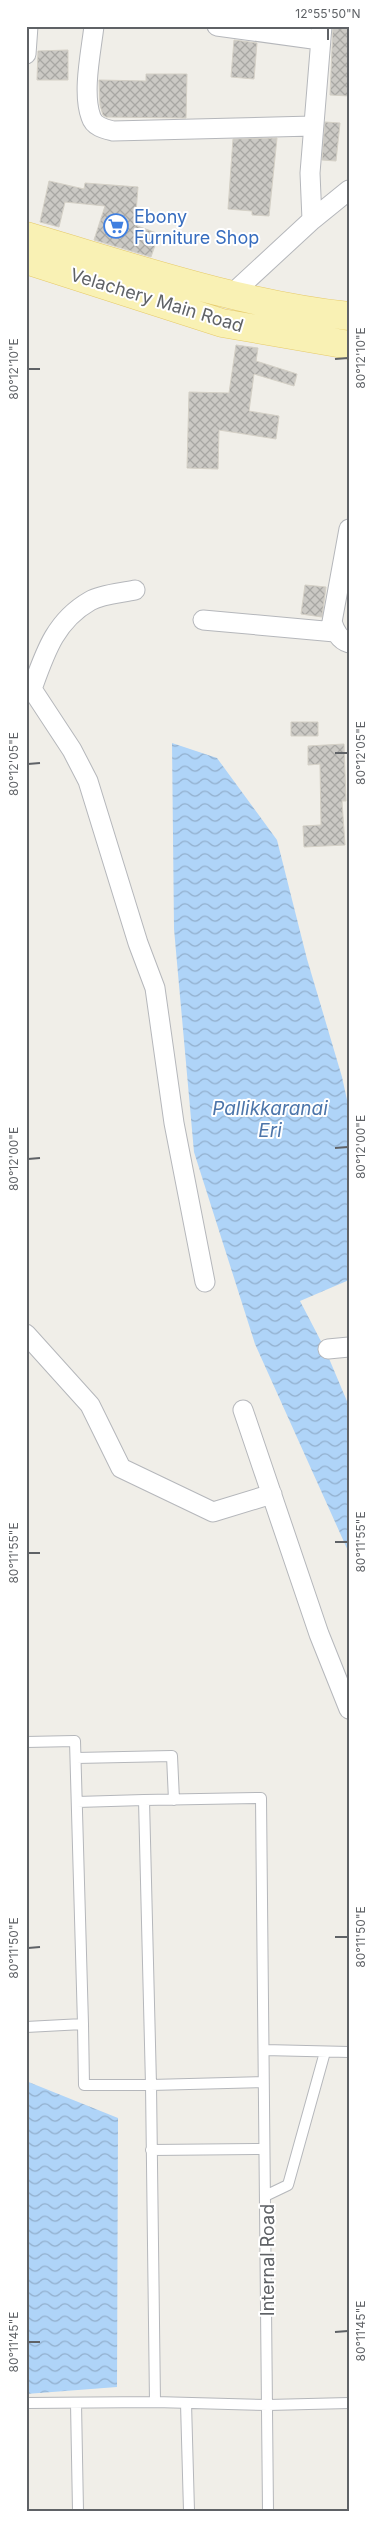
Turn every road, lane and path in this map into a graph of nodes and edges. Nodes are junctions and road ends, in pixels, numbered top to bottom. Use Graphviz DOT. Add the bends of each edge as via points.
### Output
graph roads {
  1 [pos="28,26"];
  2 [pos="94,26"];
  3 [pos="217,26"];
  4 [pos="321,33"];
  5 [pos="26,54"];
  6 [pos="312,126"];
  7 [pos="349,190"];
  8 [pos="312,220"];
  9 [pos="27,255"];
  10 [pos="232,294"];
  11 [pos="349,316"];
  12 [pos="349,345"];
  13 [pos="349,529"];
  14 [pos="135,590"];
  15 [pos="203,620"];
  16 [pos="342,637"];
  17 [pos="29,685"];
  18 [pos="206,1282"];
  19 [pos="26,1334"];
  20 [pos="349,1348"];
  21 [pos="328,1349"];
  22 [pos="243,1410"];
  23 [pos="272,1494"];
  24 [pos="349,1709"];
  25 [pos="26,1742"];
  26 [pos="76,1758"];
  27 [pos="144,1800"];
  28 [pos="174,1800"];
  29 [pos="77,1802"];
  30 [pos="83,2024"];
  31 [pos="26,2026"];
  32 [pos="264,2050"];
  33 [pos="325,2052"];
  34 [pos="349,2052"];
  35 [pos="263,2082"];
  36 [pos="151,2084"];
  37 [pos="264,2149"];
  38 [pos="152,2150"];
  39 [pos="265,2196"];
  40 [pos="76,2402"];
  41 [pos="155,2402"];
  42 [pos="26,2403"];
  43 [pos="186,2403"];
  44 [pos="349,2403"];
  45 [pos="268,2405"];
  46 [pos="78,2511"];
  47 [pos="189,2511"];
  48 [pos="268,2511"];
  1 -- 5 [label="street"];
  2 -- 6 [label="street" via="87,89 91,119 99,127 113,131"];
  3 -- 4 [label="street"];
  4 -- 6 [label="street"];
  6 -- 8 [label="street"];
  7 -- 8 [label="street"];
  8 -- 10 [label="street"];
  9 -- 10 [label="main road, Velachery Main Road"];
  9 -- 12 [label="main road, Velachery Main Road" via="222,324"];
  10 -- 11 [label="main road, Velachery Main Road" via="306,312"];
  13 -- 16 [label="street" via="332,622"];
  14 -- 17 [label="street" via="91,600 60,627"];
  15 -- 16 [label="street"];
  17 -- 18 [label="street" via="88,780 155,988 174,1123"];
  19 -- 23 [label="street" via="90,1405 121,1468 213,1512"];
  20 -- 21 [label="street"];
  22 -- 23 [label="street"];
  23 -- 24 [label="street" via="319,1634"];
  25 -- 26 [label="lane" via="75,1741"];
  26 -- 28 [label="lane" via="172,1756"];
  26 -- 29 [label="lane"];
  27 -- 28 [label="lane"];
  27 -- 29 [label="lane"];
  27 -- 36 [label="lane"];
  28 -- 32 [label="lane" via="261,1798"];
  29 -- 30 [label="lane"];
  30 -- 31 [label="lane"];
  30 -- 36 [label="lane" via="84,2085"];
  32 -- 33 [label="lane"];
  32 -- 35 [label="lane"];
  33 -- 34 [label="lane"];
  33 -- 39 [label="lane, Internal Road" via="288,2185"];
  35 -- 36 [label="lane"];
  35 -- 37 [label="lane"];
  36 -- 38 [label="lane"];
  37 -- 38 [label="lane"];
  37 -- 39 [label="lane"];
  38 -- 41 [label="lane"];
  39 -- 45 [label="lane, Internal Road"];
  40 -- 41 [label="lane"];
  40 -- 42 [label="lane"];
  40 -- 46 [label="lane"];
  41 -- 43 [label="lane"];
  43 -- 45 [label="lane"];
  43 -- 47 [label="lane"];
  44 -- 45 [label="lane"];
  45 -- 48 [label="lane, Internal Road"];
}
